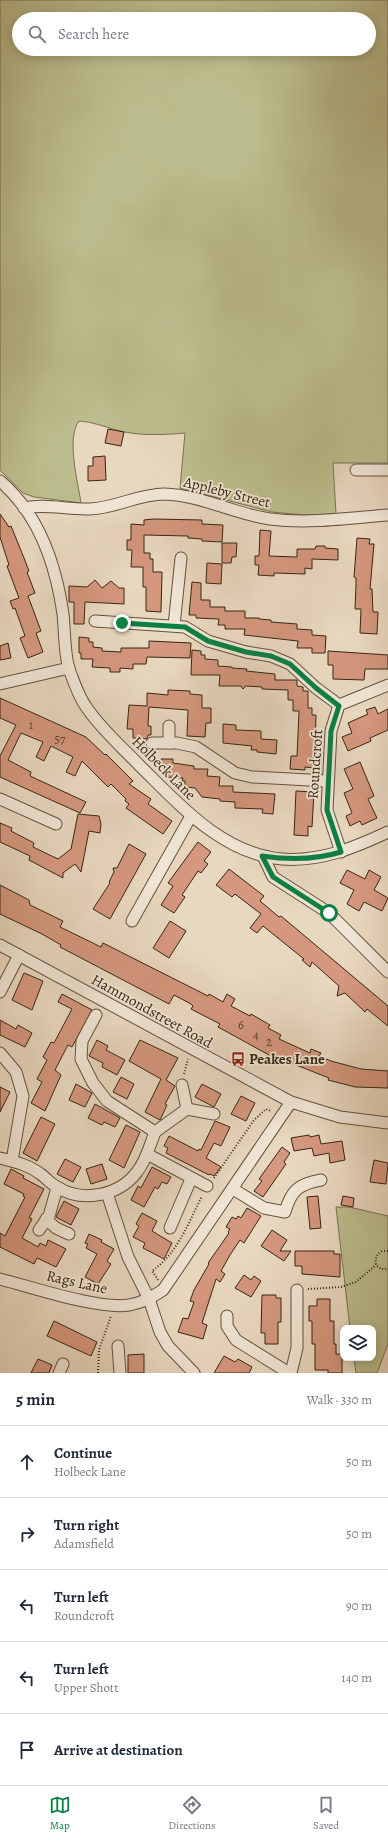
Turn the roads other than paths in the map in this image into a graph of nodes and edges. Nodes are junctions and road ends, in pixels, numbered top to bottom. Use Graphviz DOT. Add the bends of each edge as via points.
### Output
graph roads {
  1 [pos="356,470"];
  2 [pos="388,470"];
  3 [pos="0,481"];
  4 [pos="24,508"];
  5 [pos="388,515"];
  6 [pos="181,558"];
  7 [pos="95,621"];
  8 [pos="174,626"];
  9 [pos="69,668"];
  10 [pos="0,684"];
  11 [pos="388,685"];
  12 [pos="339,706"];
  13 [pos="169,726"];
  14 [pos="152,743"];
  15 [pos="169,743"];
  16 [pos="327,781"];
  17 [pos="0,798"];
  18 [pos="191,816"];
  19 [pos="56,824"];
  20 [pos="388,832"];
  21 [pos="341,852"];
  22 [pos="262,856"];
  23 [pos="132,921"];
  24 [pos="0,945"];
  25 [pos="19,955"];
  26 [pos="388,972"];
  27 [pos="0,992"];
  28 [pos="96,1015"];
  29 [pos="0,1052"];
  30 [pos="182,1085"];
  31 [pos="291,1102"];
  32 [pos="187,1109"];
  33 [pos="214,1114"];
  34 [pos="388,1123"];
  35 [pos="155,1132"];
  36 [pos="147,1154"];
  37 [pos="0,1158"];
  38 [pos="12,1161"];
  39 [pos="191,1178"];
  40 [pos="320,1180"];
  41 [pos="207,1186"];
  42 [pos="58,1188"];
  43 [pos="233,1189"];
  44 [pos="107,1193"];
  45 [pos="46,1219"];
  46 [pos="170,1228"];
  47 [pos="39,1230"];
  48 [pos="70,1234"];
  49 [pos="0,1279"];
  50 [pos="298,1290"];
  51 [pos="149,1299"];
  52 [pos="227,1316"];
  53 [pos="118,1346"];
  54 [pos="120,1373"];
  55 [pos="194,1373"];
  56 [pos="290,1373"];
  1 -- 2 [label="street"];
  3 -- 4 [label="street"];
  4 -- 5 [label="street, Appleby Street" via="46,506 103,509 162,494 197,499 270,519"];
  4 -- 9 [label="street, Holbeck Lane" via="44,540 55,572"];
  6 -- 8 [label="street"];
  7 -- 8 [label="street"];
  8 -- 12 [label="street" via="185,627 208,641 271,656 290,664"];
  9 -- 10 [label="street"];
  9 -- 18 [label="street, Holbeck Lane" via="86,708"];
  11 -- 12 [label="street"];
  12 -- 16 [label="street, Roundcroft" via="331,731"];
  13 -- 15 [label="street"];
  14 -- 15 [label="street"];
  15 -- 16 [label="street" via="196,747 235,773 252,778"];
  16 -- 21 [label="street, Roundcroft" via="327,810"];
  17 -- 19 [label="street"];
  18 -- 22 [label="street, Holbeck Lane" via="215,834"];
  18 -- 23 [label="street"];
  20 -- 21 [label="street, Holbeck Lane"];
  21 -- 22 [label="street, Holbeck Lane" via="311,858 282,859"];
  22 -- 26 [label="street" via="273,877 329,913"];
  24 -- 25 [label="street, Hammondstreet Road"];
  25 -- 27 [label="street"];
  25 -- 31 [label="street, Hammondstreet Road"];
  28 -- 35 [label="street" via="82,1041 80,1059 93,1083 107,1101"];
  29 -- 38 [label="street" via="16,1072 23,1096"];
  30 -- 32 [label="street"];
  31 -- 34 [label="street, Hammondstreet Road" via="340,1117"];
  31 -- 43 [label="street"];
  32 -- 33 [label="street"];
  32 -- 35 [label="street"];
  35 -- 36 [label="street"];
  36 -- 39 [label="street"];
  36 -- 44 [label="street" via="137,1172 122,1185"];
  37 -- 38 [label="street"];
  38 -- 42 [label="street" via="27,1166"];
  39 -- 41 [label="street"];
  39 -- 46 [label="street"];
  40 -- 43 [label="street" via="310,1182 291,1194 285,1212 264,1208"];
  42 -- 44 [label="street" via="79,1196"];
  42 -- 45 [label="street"];
  43 -- 51 [label="street" via="171,1280 163,1290"];
  44 -- 51 [label="street" via="128,1257"];
  45 -- 47 [label="street"];
  45 -- 48 [label="street" via="56,1228"];
  49 -- 51 [label="street, Rags Lane" via="106,1306 129,1305"];
  50 -- 56 [label="street" via="297,1348"];
  51 -- 55 [label="street" via="160,1332 168,1346"];
  52 -- 56 [label="street" via="227,1326 236,1340"];
  53 -- 54 [label="street"];
}
